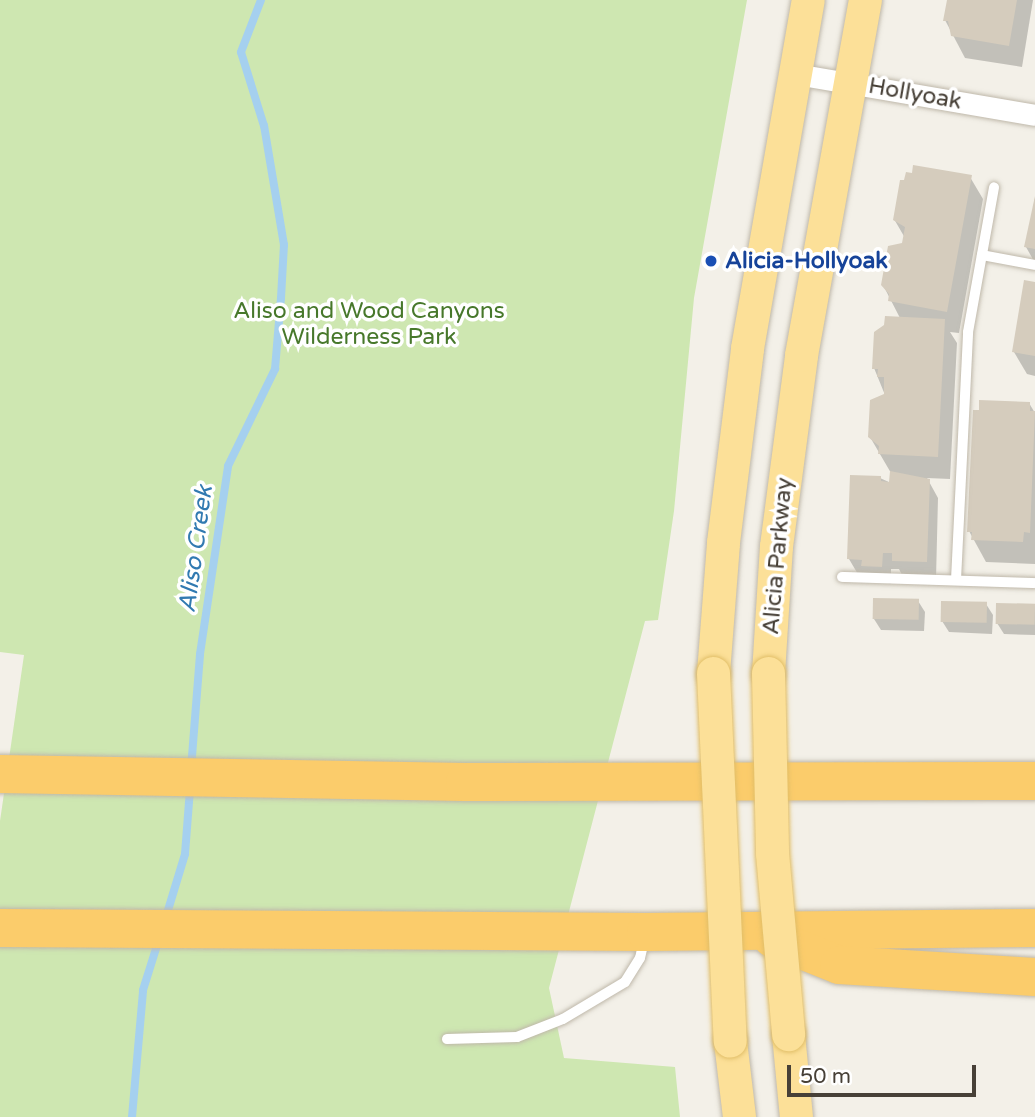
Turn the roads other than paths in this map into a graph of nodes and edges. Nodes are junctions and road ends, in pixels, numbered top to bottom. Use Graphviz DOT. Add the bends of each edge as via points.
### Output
graph roads {
  1 [pos="808,0"];
  2 [pos="865,0"];
  3 [pos="796,74"];
  4 [pos="848,83"];
  5 [pos="1035,115"];
  6 [pos="994,187"];
  7 [pos="982,255"];
  8 [pos="1035,265"];
  9 [pos="842,577"];
  10 [pos="956,580"];
  11 [pos="1035,583"];
  12 [pos="0,748"];
  13 [pos="0,774"];
  14 [pos="104,775"];
  15 [pos="1035,776"];
  16 [pos="1035,781"];
  17 [pos="946,782"];
  18 [pos="0,928"];
  19 [pos="1035,928"];
  20 [pos="646,932"];
  21 [pos="757,932"];
  22 [pos="1035,977"];
  23 [pos="447,1039"];
  24 [pos="739,1117"];
  25 [pos="796,1117"];
  1 -- 3 [label="main road"];
  2 -- 4 [label="main road, Alicia Parkway"];
  3 -- 4 [label="street, Hollyoak"];
  3 -- 24 [label="main road, bridge" via="747,348 723,542 713,673 730,1041"];
  4 -- 5 [label="street, Hollyoak"];
  4 -- 25 [label="main road, Alicia Parkway, bridge" via="801,355 776,547 768,673 772,853"];
  6 -- 7 [label="lane"];
  7 -- 8 [label="lane"];
  7 -- 10 [label="lane" via="967,344"];
  9 -- 10 [label="lane"];
  10 -- 11 [label="lane"];
  12 -- 14 [label="highway"];
  13 -- 14 [label="highway"];
  14 -- 17 [label="highway" via="464,782"];
  15 -- 17 [label="highway"];
  16 -- 17 [label="highway"];
  18 -- 20 [label="highway"];
  19 -- 21 [label="highway"];
  20 -- 21 [label="highway"];
  20 -- 23 [label="lane" via="640,958 625,982 563,1019 517,1037"];
  21 -- 22 [label="highway" via="839,965"];
}
